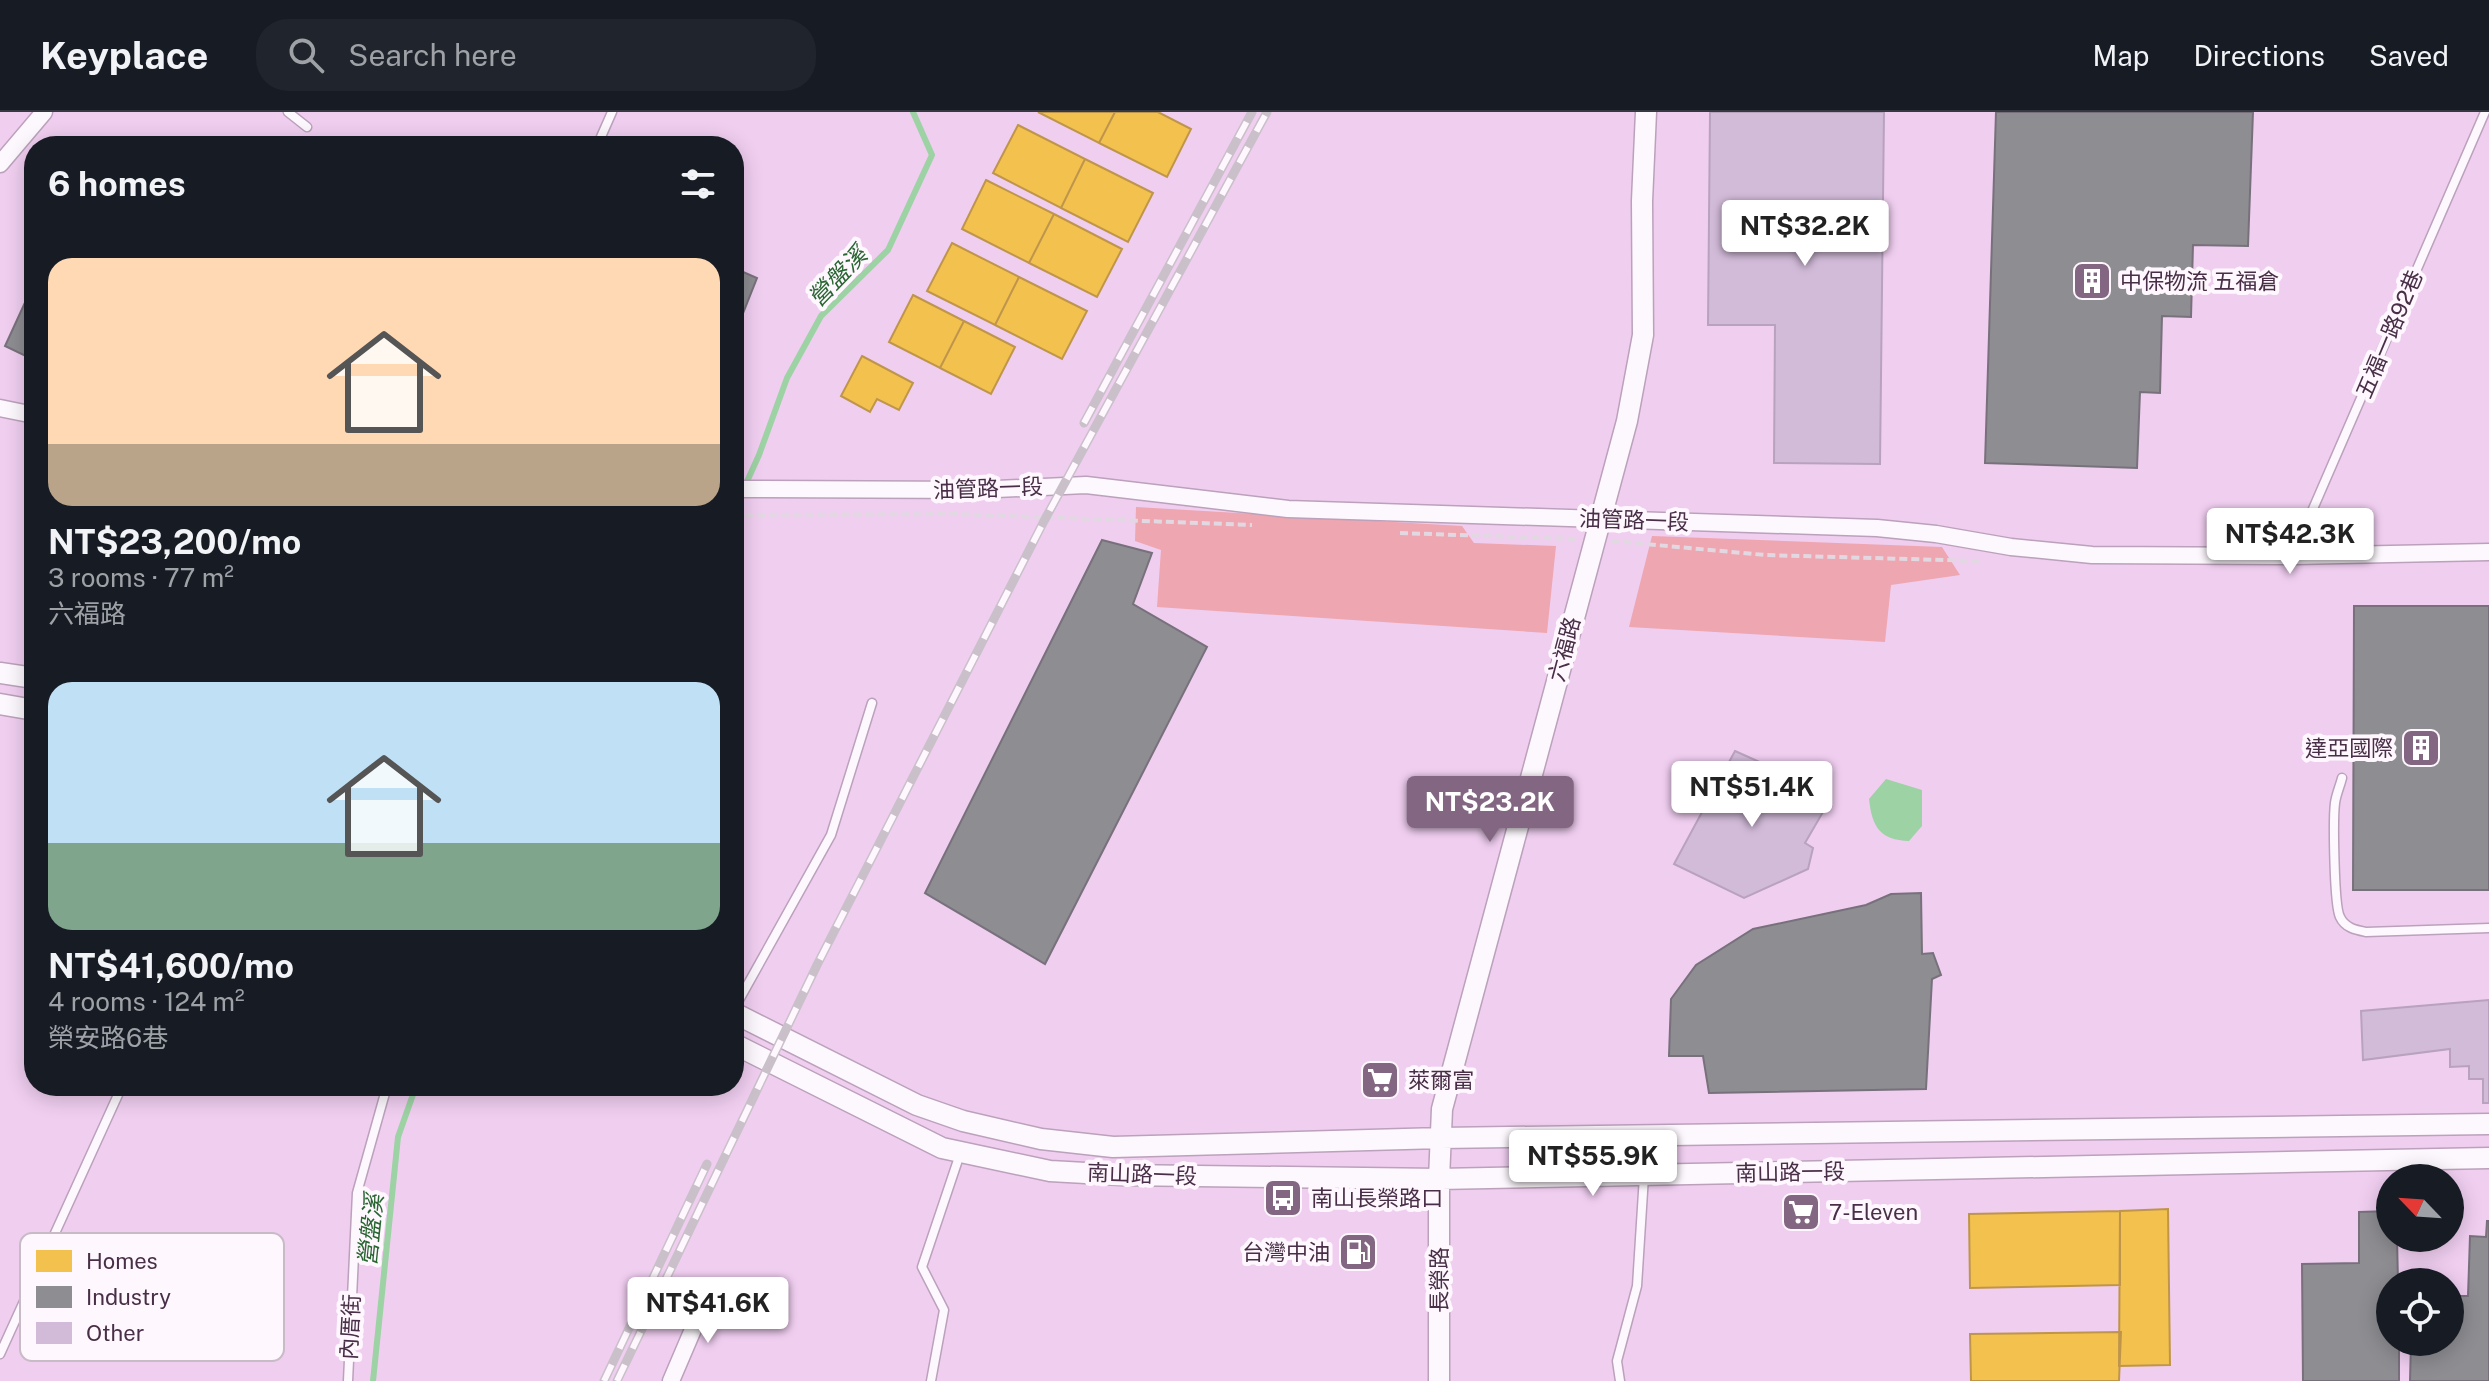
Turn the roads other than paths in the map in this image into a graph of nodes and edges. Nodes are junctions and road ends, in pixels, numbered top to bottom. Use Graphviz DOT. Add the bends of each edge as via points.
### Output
graph roads {
  1 [pos="44,112"];
  2 [pos="288,112"];
  3 [pos="612,112"];
  4 [pos="1646,112"];
  5 [pos="2485,112"];
  6 [pos="307,127"];
  7 [pos="601,136"];
  8 [pos="0,164"];
  9 [pos="0,408"];
  10 [pos="24,413"];
  11 [pos="744,489"];
  12 [pos="1600,519"];
  13 [pos="2489,552"];
  14 [pos="2293,556"];
  15 [pos="0,673"];
  16 [pos="24,677"];
  17 [pos="872,703"];
  18 [pos="0,704"];
  19 [pos="24,708"];
  20 [pos="2342,778"];
  21 [pos="2489,928"];
  22 [pos="744,993"];
  23 [pos="744,1016"];
  24 [pos="744,1049"];
  25 [pos="117,1096"];
  26 [pos="384,1096"];
  27 [pos="2489,1124"];
  28 [pos="1441,1138"];
  29 [pos="960,1152"];
  30 [pos="2489,1158"];
  31 [pos="1644,1175"];
  32 [pos="1439,1179"];
  33 [pos="55,1233"];
  34 [pos="709,1292"];
  35 [pos="20,1310"];
  36 [pos="0,1354"];
  37 [pos="348,1381"];
  38 [pos="671,1381"];
  39 [pos="931,1381"];
  40 [pos="1439,1381"];
  41 [pos="1620,1381"];
  1 -- 8 [label="street"];
  2 -- 6 [label="lane"];
  3 -- 7 [label="lane"];
  4 -- 12 [label="street, 六福路" via="1643,335"];
  5 -- 14 [label="lane, 五福一路92巷"];
  9 -- 10 [label="street"];
  11 -- 12 [label="street, 油管路一段" via="1086,485 1288,509"];
  12 -- 14 [label="street, 油管路一段" via="1877,528 2092,555"];
  12 -- 28 [label="street, 六福路" via="1442,1109"];
  13 -- 14 [label="street, 油管路一段"];
  15 -- 16 [label="street"];
  17 -- 22 [label="lane" via="831,835"];
  18 -- 19 [label="street"];
  20 -- 21 [label="lane" via="2335,802 2336,892 2344,924 2366,932"];
  23 -- 28 [label="street, 南山路一段" via="917,1105 1041,1139 1113,1147"];
  24 -- 29 [label="street, 南山路一段" via="942,1148"];
  25 -- 33 [label="lane"];
  26 -- 37 [label="lane, 內厝街" via="357,1193"];
  27 -- 28 [label="street, 南山路一段"];
  28 -- 32 [label="street, 六福路"];
  29 -- 32 [label="street, 南山路一段" via="1050,1171"];
  29 -- 39 [label="lane" via="922,1267 944,1310"];
  30 -- 31 [label="street, 南山路一段"];
  31 -- 32 [label="street, 南山路一段"];
  31 -- 41 [label="lane" via="1637,1286 1617,1361"];
  32 -- 40 [label="street, 長榮路"];
  34 -- 38 [label="street"];
  35 -- 36 [label="lane"];
}
